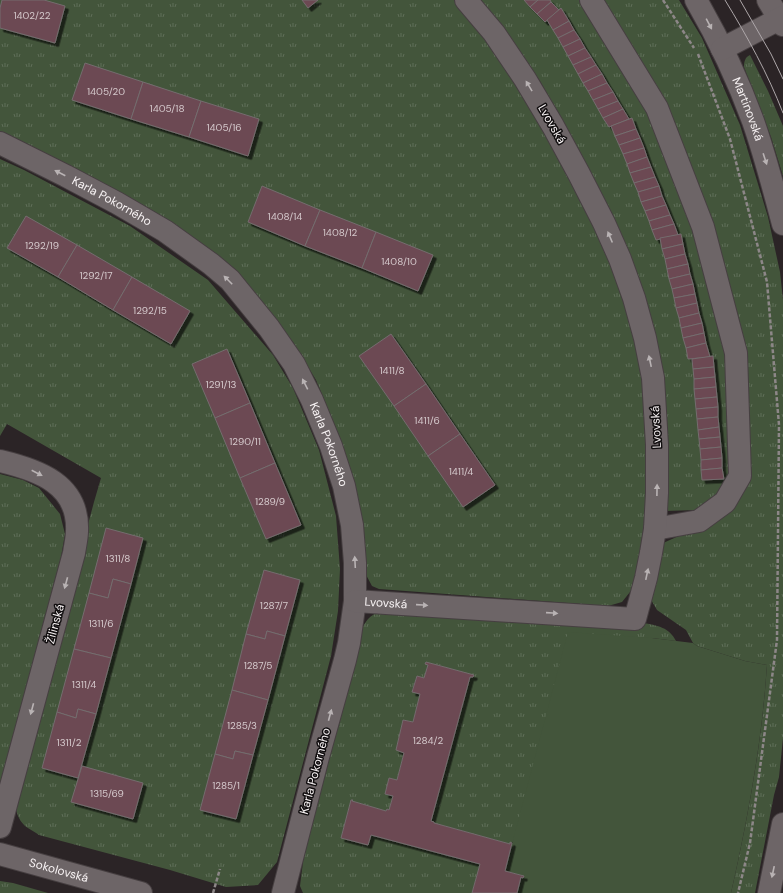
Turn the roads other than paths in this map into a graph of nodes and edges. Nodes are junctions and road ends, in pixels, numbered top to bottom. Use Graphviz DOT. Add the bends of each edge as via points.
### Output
graph roads {
  1 [pos="466,0"];
  2 [pos="591,0"];
  3 [pos="696,0"];
  4 [pos="768,0"];
  5 [pos="782,20"];
  6 [pos="722,49"];
  7 [pos="0,143"];
  8 [pos="783,224"];
  9 [pos="0,461"];
  10 [pos="655,529"];
  11 [pos="355,601"];
  12 [pos="783,824"];
  13 [pos="0,827"];
  14 [pos="0,854"];
  15 [pos="141,893"];
  16 [pos="284,893"];
  17 [pos="769,893"];
  10 -- 1 [label="street, Lvovská, one-way" via="657,445 653,378 634,298 604,223 553,126 494,33"];
  2 -- 10 [label="street" via="657,108 703,227 736,353 740,476 725,502 699,521"];
  3 -- 6 [label="street, Martinovská, one-way"];
  4 -- 5 [label="street"];
  5 -- 6 [label="street"];
  6 -- 8 [label="street, Martinovská, one-way" via="753,122"];
  11 -- 7 [label="street, Karla Pokorného, one-way" via="352,525 344,486 312,400 294,364 269,328 230,280 171,235 117,203"];
  9 -- 13 [label="street, Žilinská, one-way" via="32,470 61,487 75,511 77,531 74,553"];
  11 -- 10 [label="street, Lvovská, one-way" via="635,619"];
  16 -- 11 [label="street, Karla Pokorného, one-way" via="345,660"];
  12 -- 17 [label="street, one-way"];
  14 -- 15 [label="street, Sokolovská"];
}
